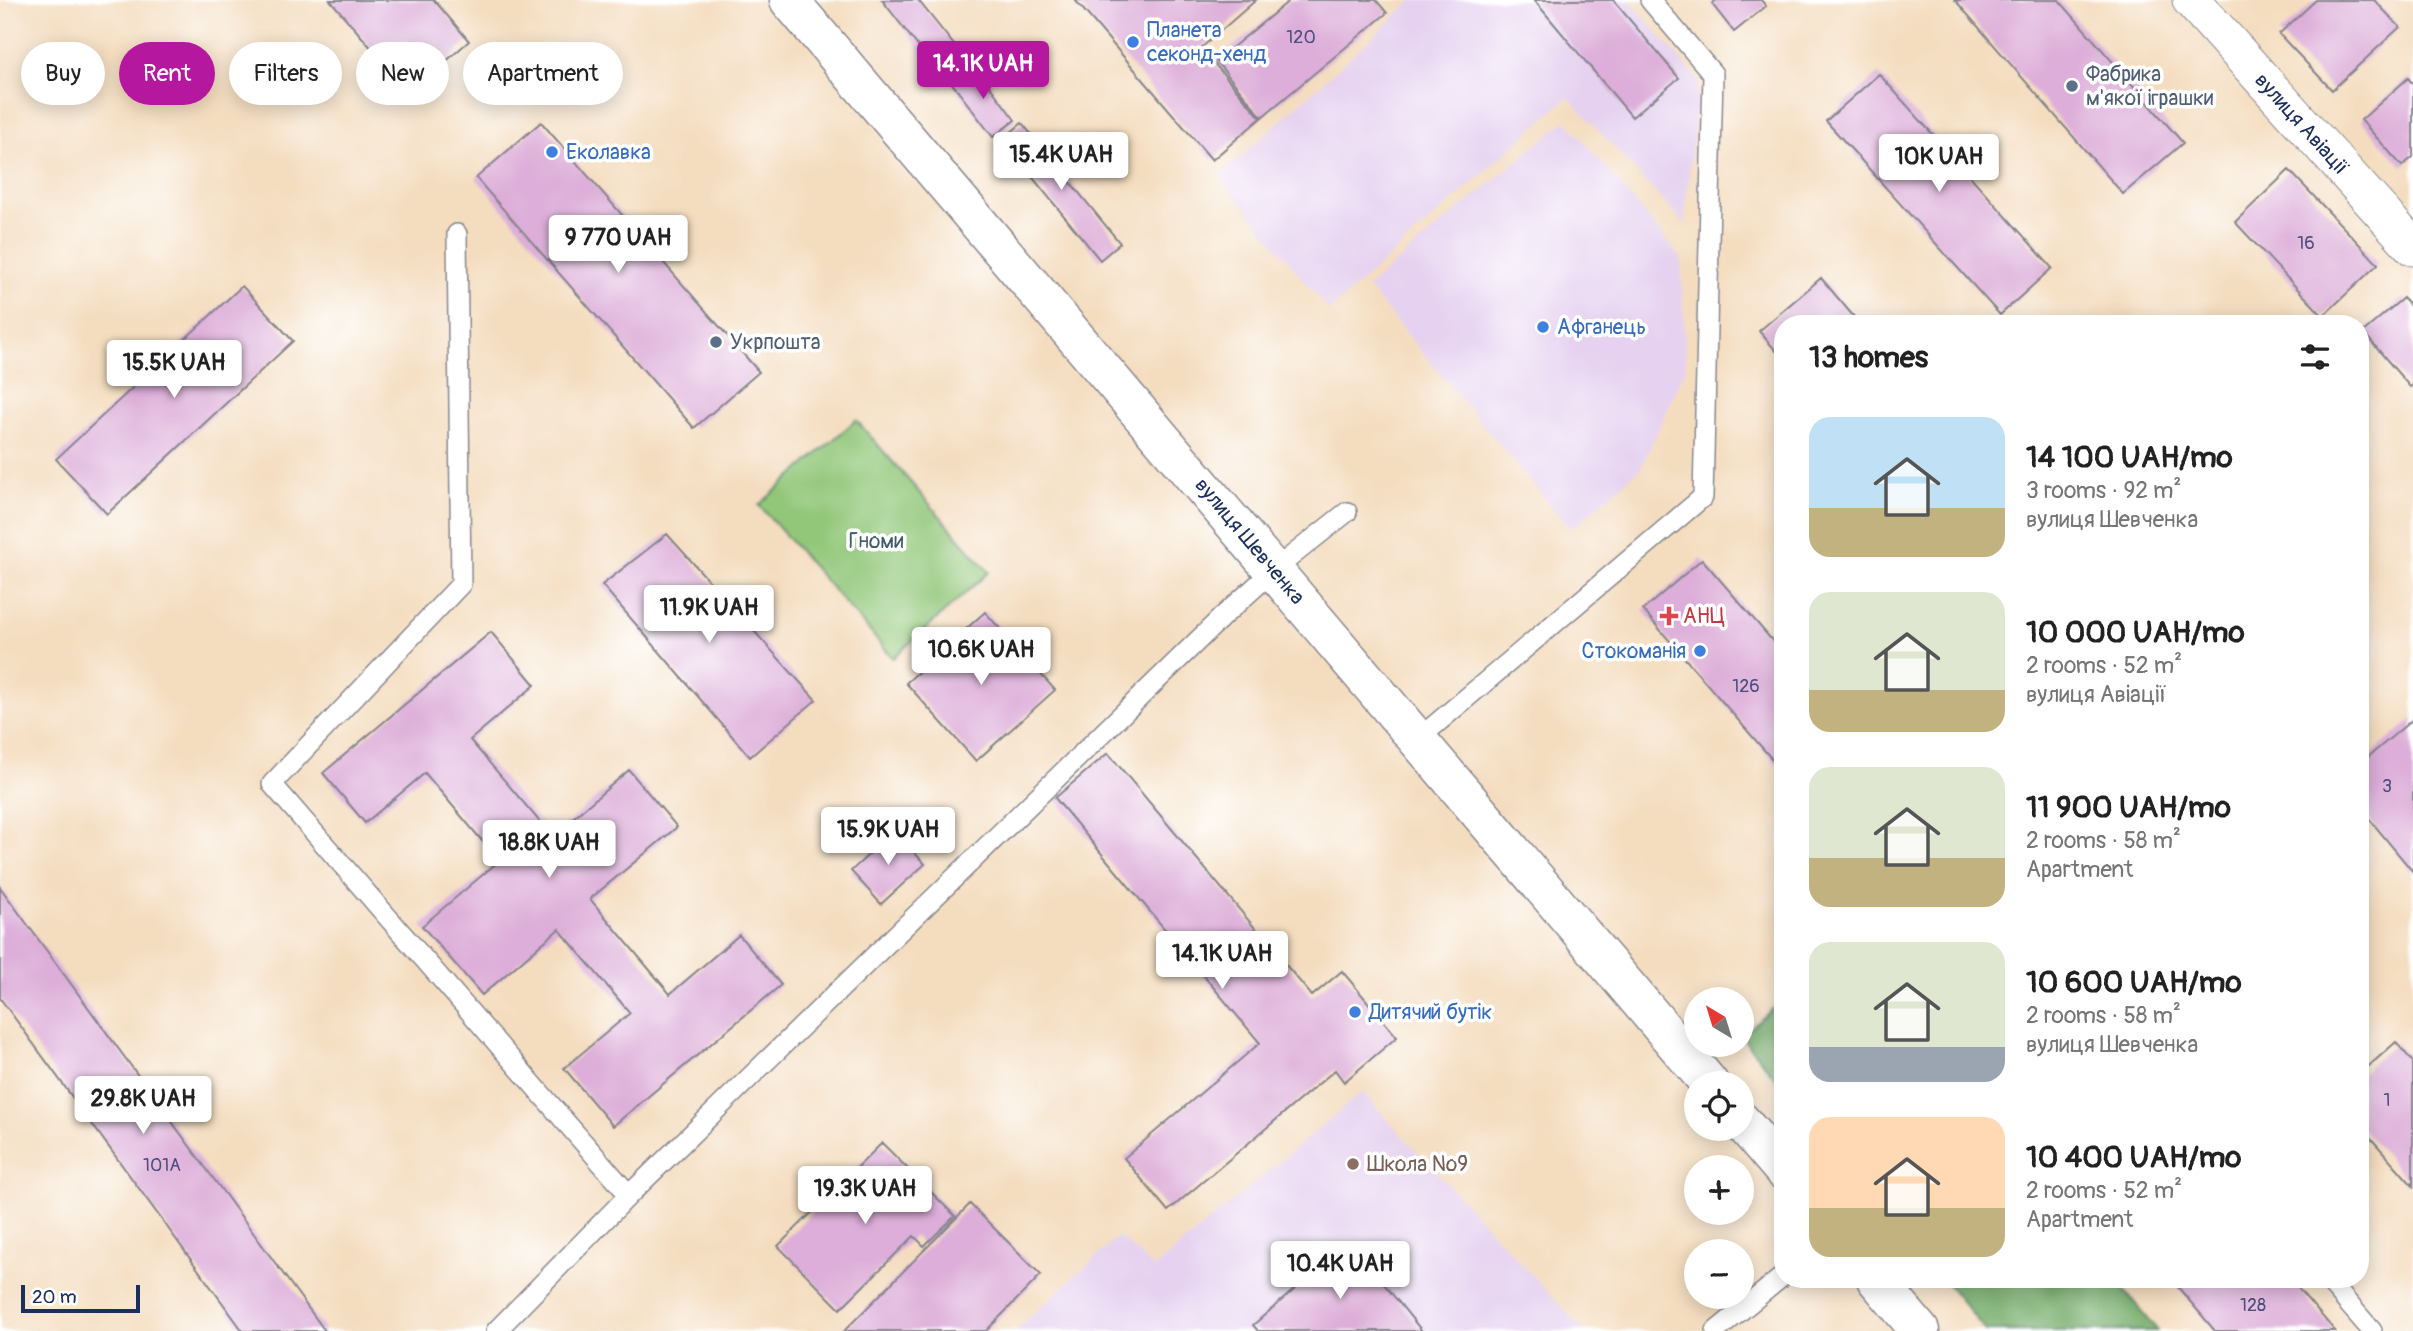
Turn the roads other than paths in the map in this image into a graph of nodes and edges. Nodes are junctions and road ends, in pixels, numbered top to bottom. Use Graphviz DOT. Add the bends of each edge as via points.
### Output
graph roads {
  1 [pos="789,0"];
  2 [pos="1650,0"];
  3 [pos="2191,0"];
  4 [pos="457,234"];
  5 [pos="2413,247"];
  6 [pos="1347,512"];
  7 [pos="1274,570"];
  8 [pos="1417,740"];
  9 [pos="1699,1071"];
  10 [pos="1754,1136"];
  11 [pos="1774,1160"];
  12 [pos="629,1195"];
  13 [pos="1774,1283"];
  14 [pos="1884,1288"];
  15 [pos="2335,1288"];
  16 [pos="496,1331"];
  17 [pos="1716,1331"];
  18 [pos="1920,1331"];
  19 [pos="2372,1331"];
  1 -- 7 [label="main road, вулиця Шевченка"];
  2 -- 8 [label="lane" via="1713,74 1703,497"];
  3 -- 5 [label="street, вулиця Авіації"];
  4 -- 12 [label="lane" via="461,584 272,784"];
  6 -- 7 [label="lane"];
  7 -- 8 [label="main road, вулиця Шевченка"];
  7 -- 12 [label="lane"];
  8 -- 9 [label="main road, вулиця Шевченка"];
  10 -- 11 [label="main road"];
  12 -- 16 [label="lane"];
  13 -- 17 [label="lane"];
  14 -- 18 [label="main road"];
  15 -- 19 [label="lane"];
}
